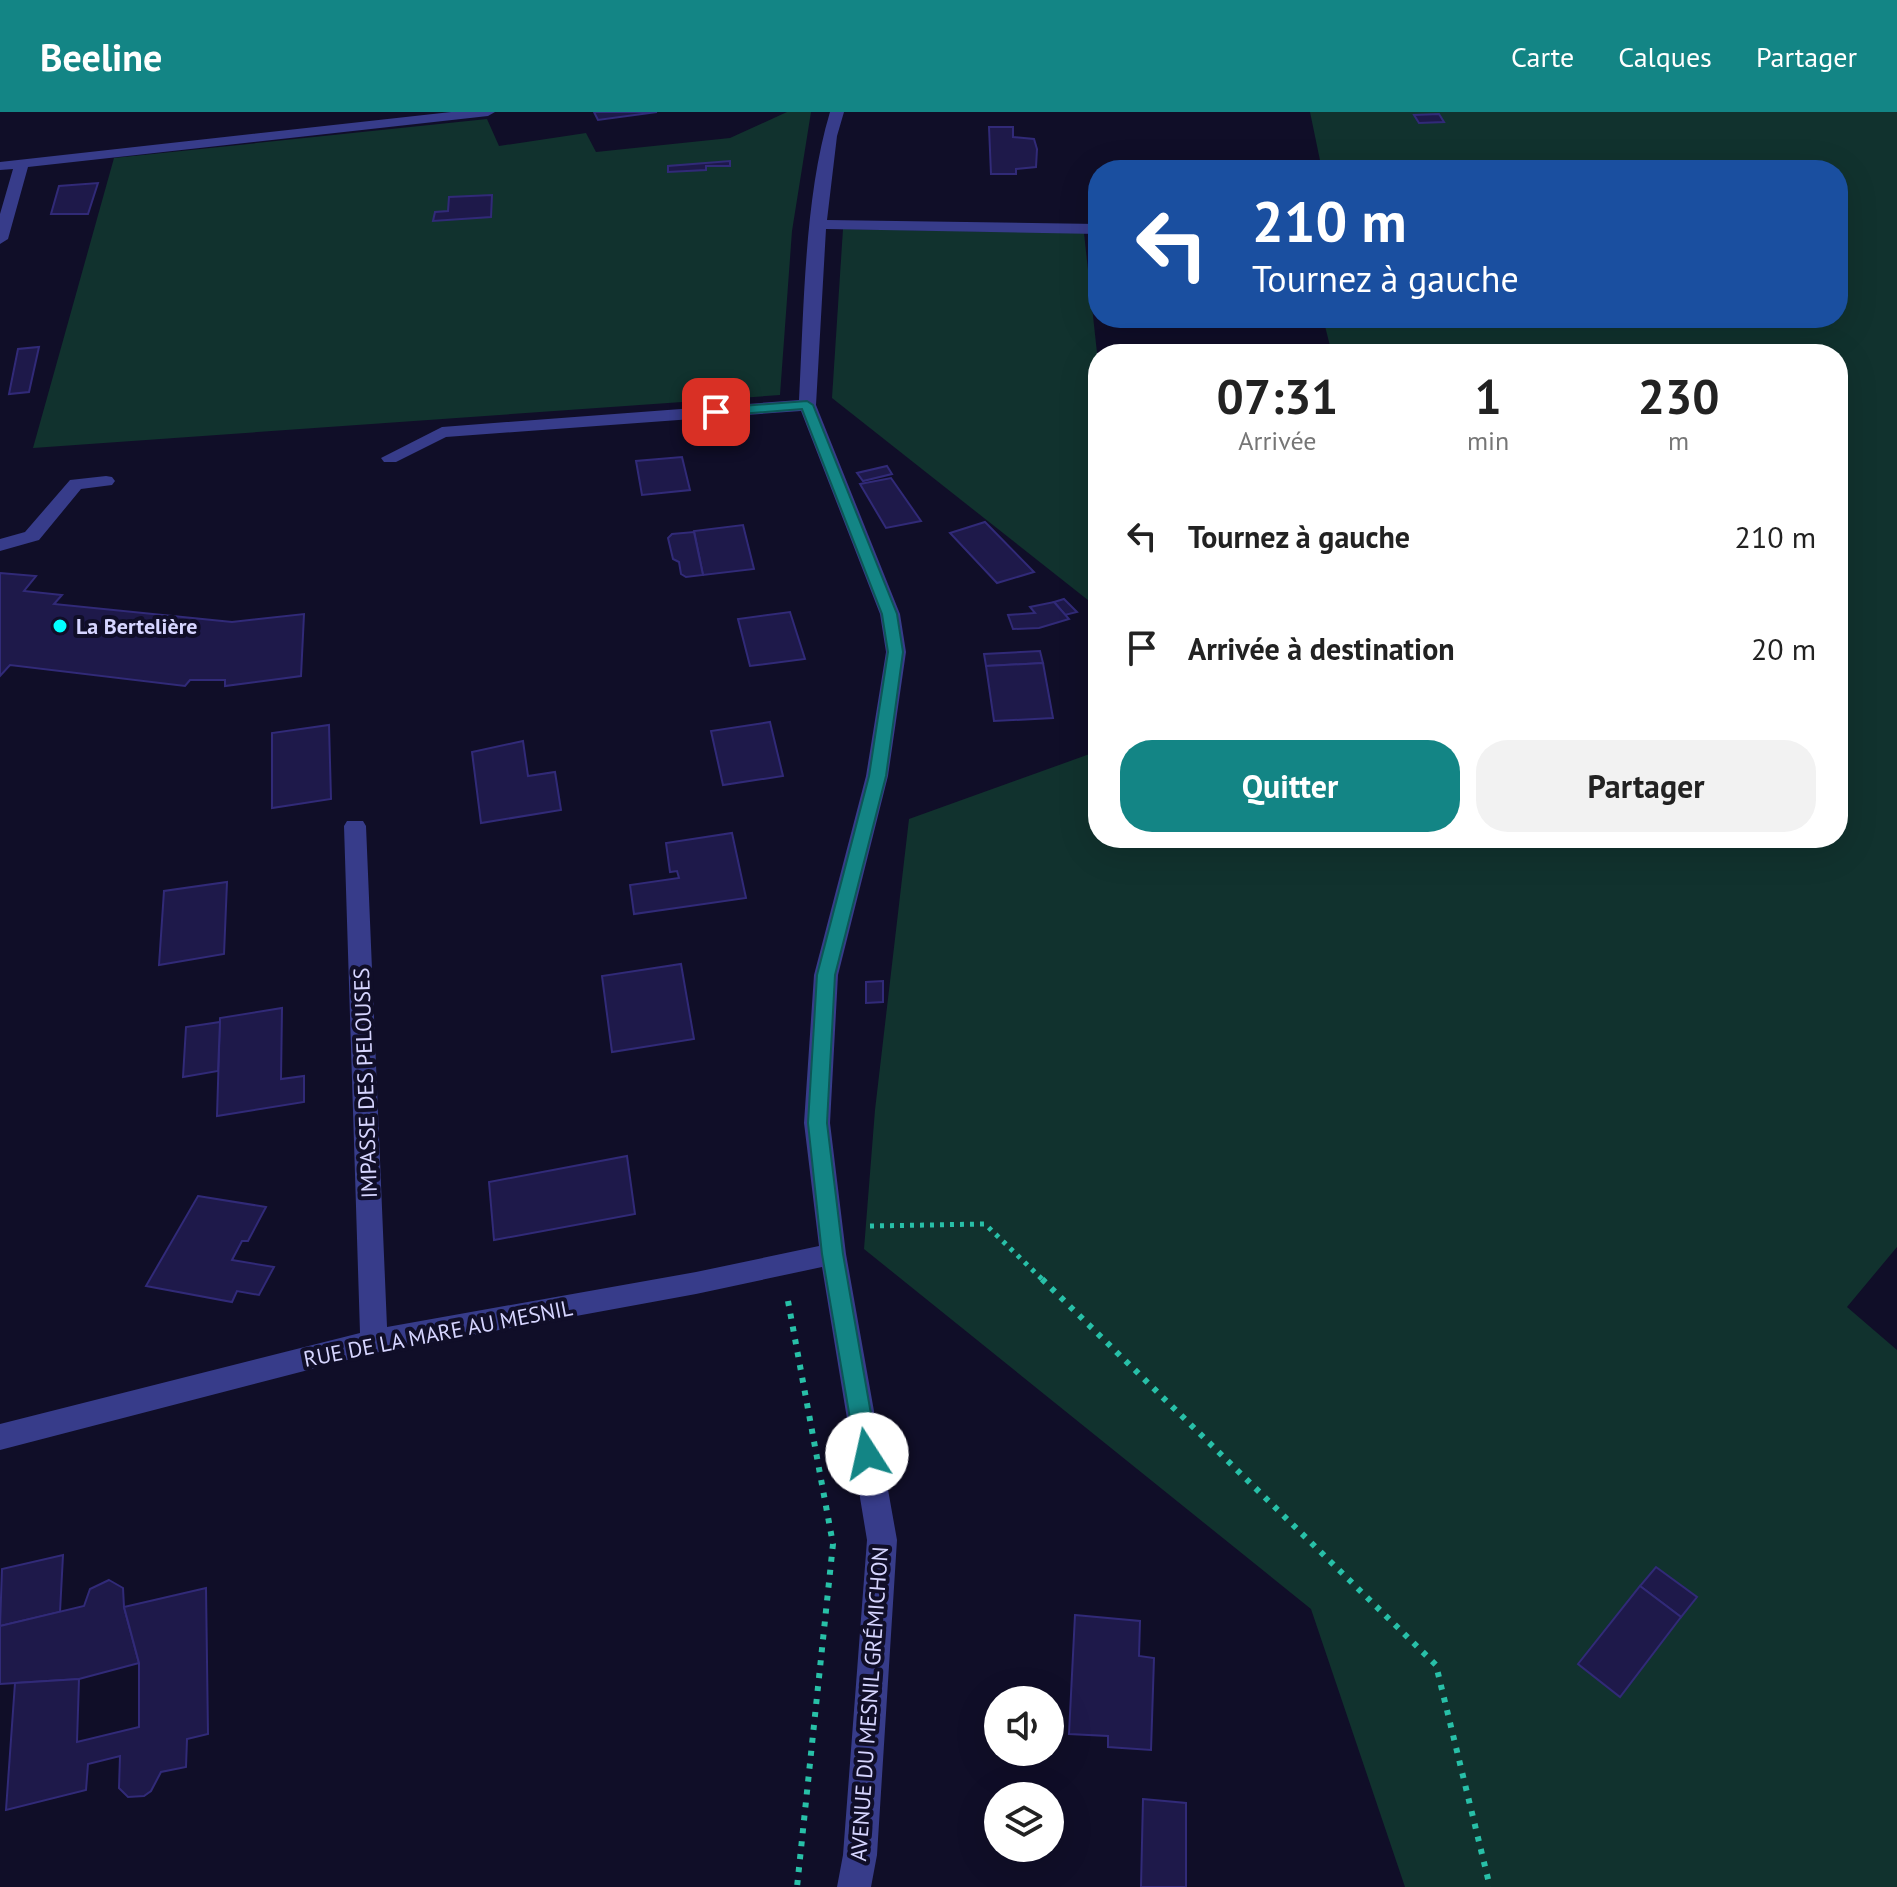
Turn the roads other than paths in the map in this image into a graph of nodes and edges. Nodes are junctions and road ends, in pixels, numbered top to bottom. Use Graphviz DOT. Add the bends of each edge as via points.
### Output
graph roads {
  1 [pos="488,112"];
  2 [pos="837,112"];
  3 [pos="22,164"];
  4 [pos="0,166"];
  5 [pos="819,224"];
  6 [pos="1088,229"];
  7 [pos="0,239"];
  8 [pos="807,405"];
  9 [pos="390,458"];
  10 [pos="106,481"];
  11 [pos="0,545"];
  12 [pos="355,826"];
  13 [pos="833,1254"];
  14 [pos="374,1341"];
  15 [pos="0,1437"];
  16 [pos="854,1887"];
  1 -- 3 [label="street"];
  2 -- 5 [label="street, AVENUE DU MESNIL GRÉMICHON"];
  3 -- 4 [label="street"];
  3 -- 7 [label="street"];
  5 -- 6 [label="street"];
  5 -- 8 [label="street, AVENUE DU MESNIL GRÉMICHON"];
  8 -- 9 [label="street" via="442,432"];
  8 -- 13 [label="street, AVENUE DU MESNIL GRÉMICHON" via="890,614 896,652 877,776 826,975 817,1123"];
  10 -- 11 [label="street" via="76,484 32,536"];
  12 -- 14 [label="street, IMPASSE DES PELOUSES"];
  13 -- 14 [label="street, RUE DE LA MARE AU MESNIL"];
  13 -- 16 [label="street, AVENUE DU MESNIL GRÉMICHON" via="882,1540"];
  14 -- 15 [label="street, RUE DE LA MARE AU MESNIL"];
}
